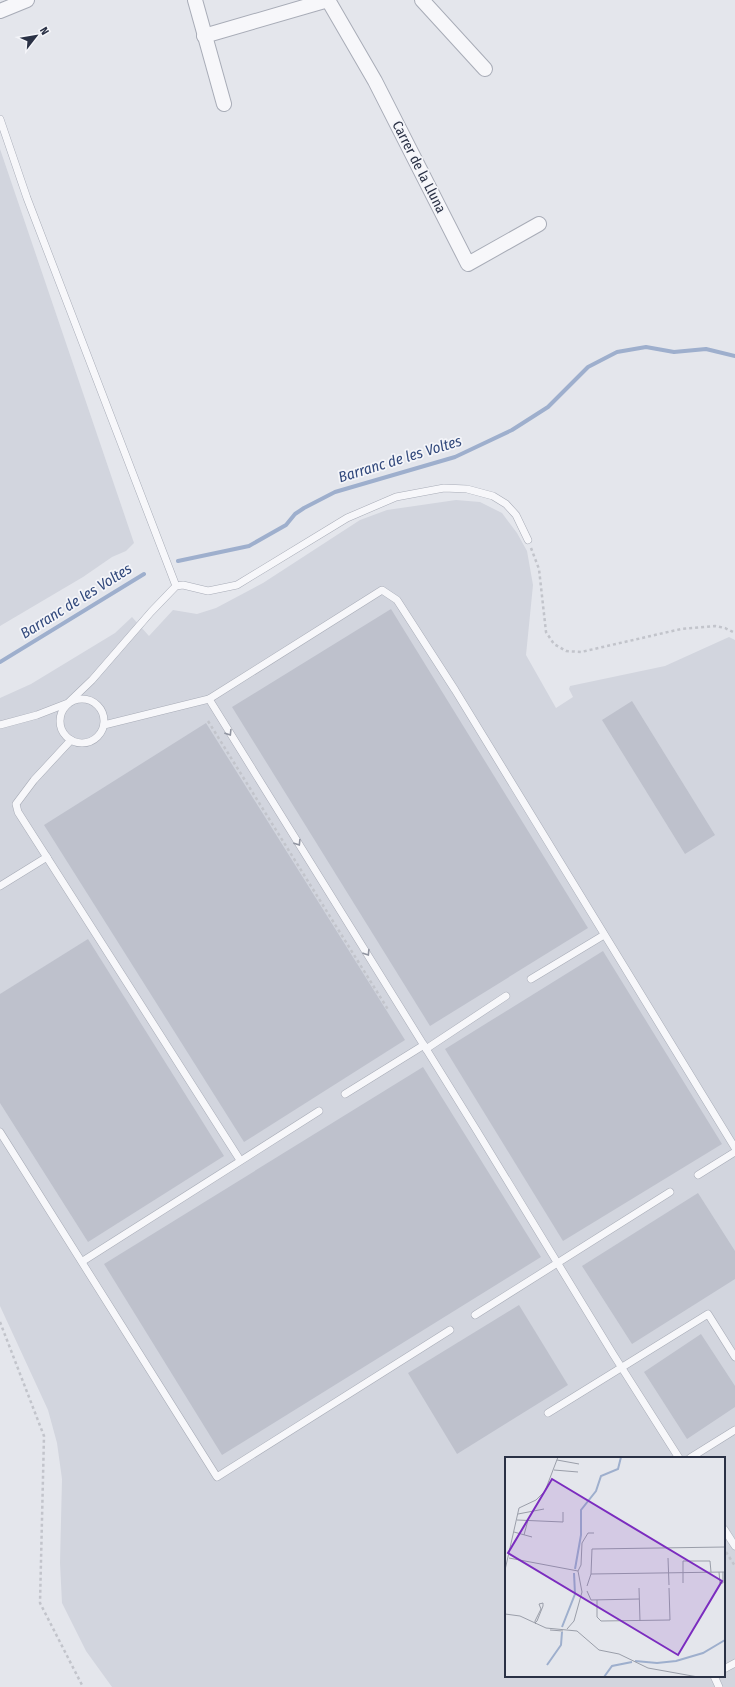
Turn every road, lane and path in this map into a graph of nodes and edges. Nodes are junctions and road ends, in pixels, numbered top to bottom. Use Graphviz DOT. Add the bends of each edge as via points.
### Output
graph roads {
  1 [pos="27,0"];
  2 [pos="195,0"];
  3 [pos="328,0"];
  4 [pos="422,0"];
  5 [pos="0,11"];
  6 [pos="204,36"];
  7 [pos="484,69"];
  8 [pos="224,104"];
  9 [pos="0,119"];
  10 [pos="540,224"];
  11 [pos="528,540"];
  12 [pos="176,586"];
  13 [pos="735,633"];
  14 [pos="209,699"];
  15 [pos="68,703"];
  16 [pos="208,721"];
  17 [pos="0,724"];
  18 [pos="104,725"];
  19 [pos="71,740"];
  20 [pos="47,857"];
  21 [pos="0,886"];
  22 [pos="604,935"];
  23 [pos="531,979"];
  24 [pos="506,996"];
  25 [pos="392,1014"];
  26 [pos="425,1047"];
  27 [pos="345,1094"];
  28 [pos="319,1111"];
  29 [pos="0,1132"];
  30 [pos="735,1148"];
  31 [pos="735,1152"];
  32 [pos="240,1160"];
  33 [pos="698,1175"];
  34 [pos="670,1192"];
  35 [pos="83,1261"];
  36 [pos="557,1263"];
  37 [pos="475,1315"];
  38 [pos="0,1322"];
  39 [pos="450,1330"];
  40 [pos="735,1357"];
  41 [pos="621,1367"];
  42 [pos="548,1412"];
  43 [pos="735,1430"];
  44 [pos="678,1457"];
  45 [pos="692,1457"];
  46 [pos="725,1531"];
  47 [pos="735,1546"];
  48 [pos="725,1551"];
  49 [pos="735,1566"];
  50 [pos="735,1662"];
  51 [pos="725,1668"];
  52 [pos="714,1677"];
  53 [pos="84,1687"];
  54 [pos="719,1687"];
  1 -- 5 [label="street"];
  2 -- 6 [label="street"];
  3 -- 6 [label="street"];
  3 -- 10 [label="street, Carrer de la Lluna" via="375,81 468,264"];
  4 -- 7 [label="street"];
  6 -- 8 [label="street"];
  9 -- 12 [label="lane" via="30,206"];
  11 -- 12 [label="lane" via="516,515 500,500 467,489 444,488 396,497 347,518 237,585 208,592 183,585"];
  11 -- 13 [label="path" via="539,569 546,632 554,644 566,651 581,652 681,629 715,626"];
  12 -- 15 [label="lane" via="92,680"];
  14 -- 18 [label="lane"];
  14 -- 22 [label="lane" via="382,590 397,600"];
  14 -- 26 [label="lane, one-way"];
  15 -- 17 [label="lane" via="37,715"];
  15 -- 18 [label="lane" via="82,698 96,703 104,715"];
  15 -- 19 [label="lane" via="60,715 60,722 65,736"];
  16 -- 25 [label="path"];
  18 -- 19 [label="lane" via="99,736 93,741 85,743"];
  19 -- 20 [label="lane" via="16,804 18,812"];
  20 -- 21 [label="lane"];
  20 -- 32 [label="lane"];
  22 -- 23 [label="lane"];
  22 -- 30 [label="lane"];
  24 -- 26 [label="lane"];
  26 -- 27 [label="lane"];
  26 -- 36 [label="lane"];
  28 -- 32 [label="lane"];
  29 -- 35 [label="lane"];
  31 -- 33 [label="lane"];
  32 -- 35 [label="lane"];
  34 -- 36 [label="lane"];
  35 -- 39 [label="lane" via="217,1477"];
  36 -- 37 [label="lane"];
  36 -- 41 [label="lane"];
  38 -- 53 [label="path" via="44,1436 40,1603"];
  40 -- 41 [label="lane" via="708,1314"];
  41 -- 42 [label="lane"];
  41 -- 44 [label="lane"];
  43 -- 45 [label="lane"];
  46 -- 47 [label="lane"];
  48 -- 49 [label="path"];
  50 -- 51 [label="lane"];
  52 -- 54 [label="lane"];
}
